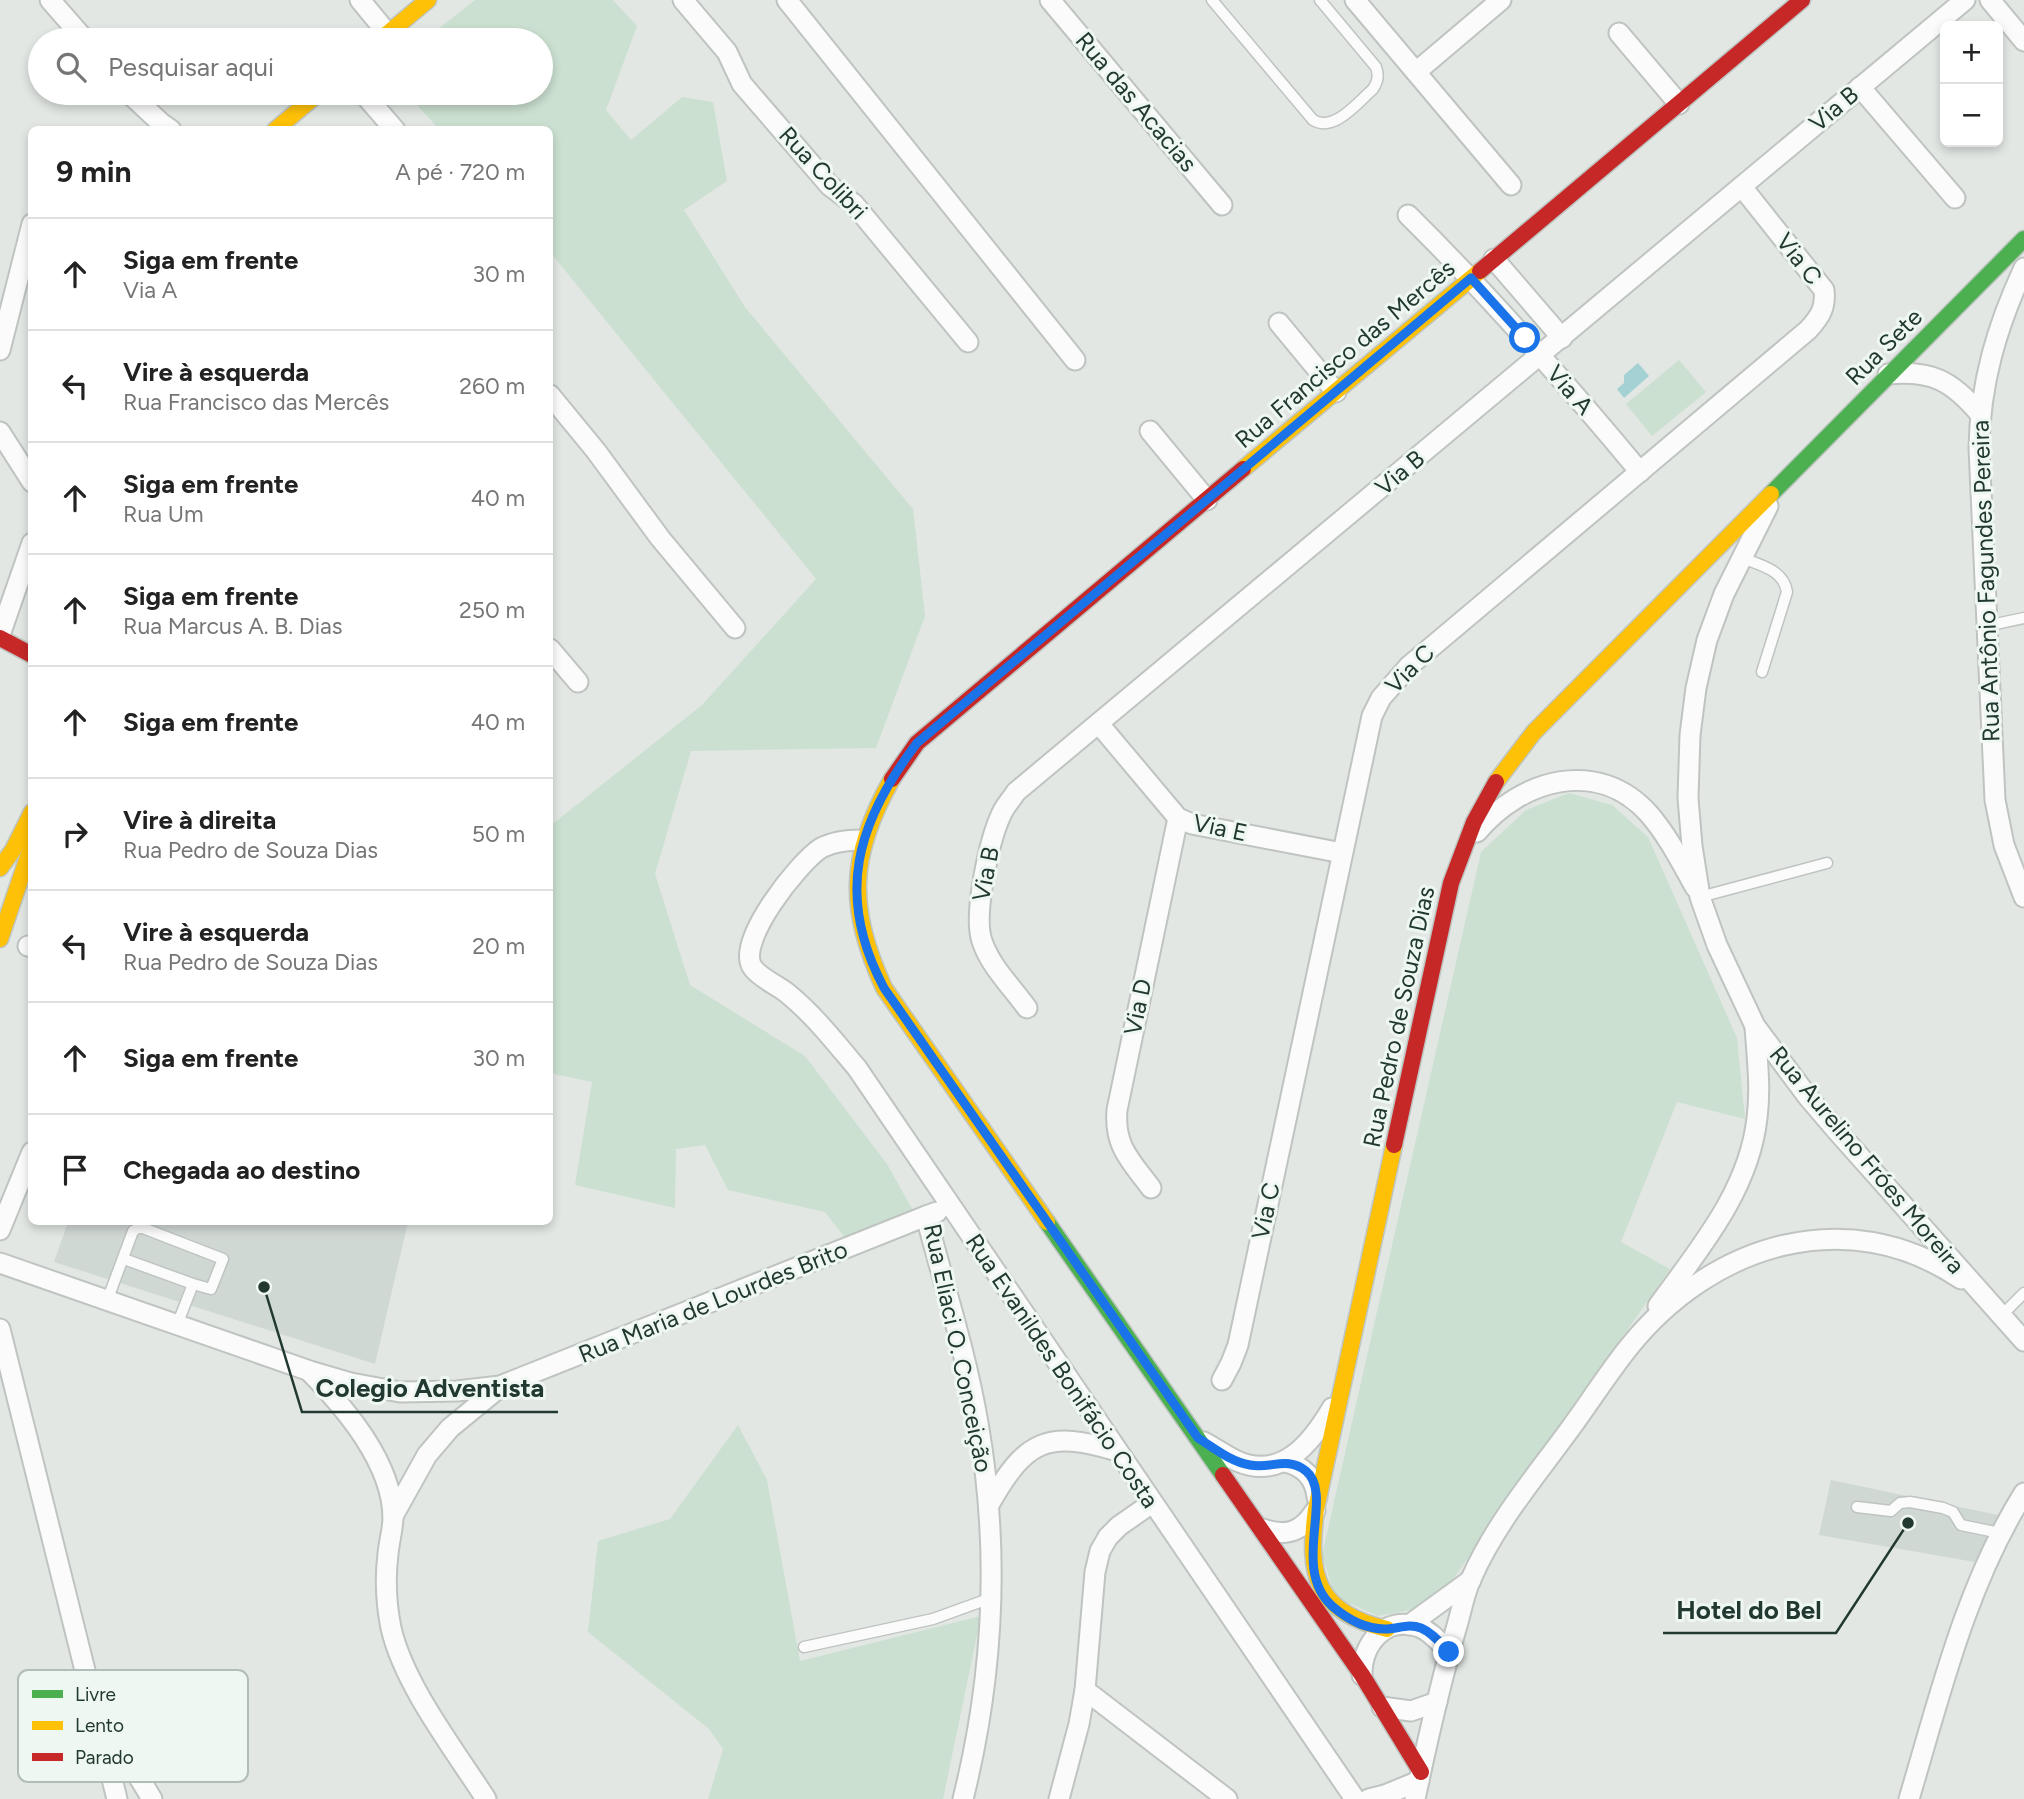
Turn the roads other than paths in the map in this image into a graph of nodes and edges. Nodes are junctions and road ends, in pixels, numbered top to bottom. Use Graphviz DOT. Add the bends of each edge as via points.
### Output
graph roads {
  1 [pos="51,0"];
  2 [pos="360,0"];
  3 [pos="428,0"];
  4 [pos="683,0"];
  5 [pos="787,0"];
  6 [pos="1050,0"];
  7 [pos="1212,0"];
  8 [pos="1320,0"];
  9 [pos="1355,0"];
  10 [pos="1501,0"];
  11 [pos="1802,0"];
  12 [pos="1965,0"];
  13 [pos="1990,0"];
  14 [pos="75,28"];
  15 [pos="378,28"];
  16 [pos="395,28"];
  17 [pos="1619,33"];
  18 [pos="2024,41"];
  19 [pos="1416,72"];
  20 [pos="1860,88"];
  21 [pos="1679,104"];
  22 [pos="142,105"];
  23 [pos="305,105"];
  24 [pos="373,105"];
  25 [pos="165,126"];
  26 [pos="280,126"];
  27 [pos="392,126"];
  28 [pos="1511,185"];
  29 [pos="1742,187"];
  30 [pos="1955,198"];
  31 [pos="1222,205"];
  32 [pos="1408,215"];
  33 [pos="2024,239"];
  34 [pos="28,240"];
  35 [pos="1494,259"];
  36 [pos="2024,268"];
  37 [pos="1471,278"];
  38 [pos="1279,323"];
  39 [pos="1562,338"];
  40 [pos="968,342"];
  41 [pos="0,350"];
  42 [pos="1541,356"];
  43 [pos="1075,360"];
  44 [pos="1888,374"];
  45 [pos="1336,392"];
  46 [pos="553,399"];
  47 [pos="1980,414"];
  48 [pos="1150,431"];
  49 [pos="0,432"];
  50 [pos="1640,472"];
  51 [pos="28,476"];
  52 [pos="1777,488"];
  53 [pos="1207,500"];
  54 [pos="28,556"];
  55 [pos="1741,558"];
  56 [pos="2024,618"];
  57 [pos="1986,626"];
  58 [pos="735,628"];
  59 [pos="0,636"];
  60 [pos="553,653"];
  61 [pos="28,655"];
  62 [pos="1762,672"];
  63 [pos="578,682"];
  64 [pos="1099,724"];
  65 [pos="1178,818"];
  66 [pos="28,819"];
  67 [pos="862,840"];
  68 [pos="1461,850"];
  69 [pos="1342,853"];
  70 [pos="28,857"];
  71 [pos="2,861"];
  72 [pos="1827,863"];
  73 [pos="16,894"];
  74 [pos="1700,897"];
  75 [pos="2024,897"];
  76 [pos="0,939"];
  77 [pos="1027,1008"];
  78 [pos="1755,1026"];
  79 [pos="28,1162"];
  80 [pos="1151,1188"];
  81 [pos="950,1206"];
  82 [pos="926,1216"];
  83 [pos="0,1230"];
  84 [pos="124,1259"];
  85 [pos="0,1263"];
  86 [pos="193,1283"];
  87 [pos="1979,1292"];
  88 [pos="2024,1293"];
  89 [pos="107,1301"];
  90 [pos="2001,1316"];
  91 [pos="177,1326"];
  92 [pos="0,1329"];
  93 [pos="2024,1341"];
  94 [pos="1629,1347"];
  95 [pos="310,1371"];
  96 [pos="1222,1380"];
  97 [pos="500,1386"];
  98 [pos="1343,1389"];
  99 [pos="1198,1438"];
  100 [pos="1117,1451"];
  101 [pos="1285,1462"];
  102 [pos="1261,1466"];
  103 [pos="2024,1493"];
  104 [pos="990,1503"];
  105 [pos="1152,1503"];
  106 [pos="1244,1504"];
  107 [pos="1317,1505"];
  108 [pos="1857,1507"];
  109 [pos="393,1516"];
  110 [pos="1264,1529"];
  111 [pos="2000,1533"];
  112 [pos="1471,1580"];
  113 [pos="992,1598"];
  114 [pos="1409,1625"];
  115 [pos="1387,1629"];
  116 [pos="804,1647"];
  117 [pos="1449,1652"];
  118 [pos="85,1670"];
  119 [pos="1362,1675"];
  120 [pos="1085,1690"];
  121 [pos="1437,1702"];
  122 [pos="1382,1707"];
  123 [pos="113,1782"];
  124 [pos="142,1782"];
  125 [pos="1419,1784"];
  126 [pos="1360,1797"];
  127 [pos="117,1799"];
  128 [pos="152,1799"];
  129 [pos="486,1799"];
  130 [pos="963,1799"];
  131 [pos="1059,1799"];
  132 [pos="1227,1799"];
  133 [pos="1909,1799"];
  1 -- 14 [label="street"];
  2 -- 15 [label="street"];
  3 -- 16 [label="street"];
  4 -- 40 [label="street, Rua Colibri" via="727,52 742,84 830,186 854,204"];
  5 -- 43 [label="street"];
  6 -- 31 [label="street, Rua das Acacias"];
  7 -- 8 [label="lane" via="1313,120 1328,123 1373,89 1378,75"];
  9 -- 19 [label="street"];
  10 -- 19 [label="street"];
  11 -- 21 [label="street, Rua Francisco das Mercês"];
  12 -- 20 [label="street, Via B"];
  13 -- 18 [label="street"];
  17 -- 21 [label="street"];
  19 -- 28 [label="street"];
  20 -- 29 [label="street, Via B"];
  20 -- 30 [label="street"];
  21 -- 35 [label="street, Rua Francisco das Mercês"];
  22 -- 25 [label="street"];
  23 -- 26 [label="street"];
  24 -- 27 [label="street"];
  29 -- 39 [label="street, Via B"];
  29 -- 50 [label="street, Via C" via="1825,290 1825,303 1808,330"];
  32 -- 37 [label="street, Via A"];
  33 -- 44 [label="street, Rua Sete"];
  34 -- 41 [label="street"];
  35 -- 37 [label="street, Rua Francisco das Mercês"];
  35 -- 39 [label="street"];
  36 -- 47 [label="street, Rua Antônio Fagundes Pereira" via="1995,338"];
  37 -- 42 [label="street, Via A"];
  37 -- 45 [label="street, Rua Francisco das Mercês"];
  38 -- 45 [label="street"];
  39 -- 42 [label="street, Via B"];
  42 -- 50 [label="street, Via A"];
  42 -- 64 [label="street, Via B"];
  44 -- 47 [label="street" via="1932,375 1952,385"];
  44 -- 52 [label="street, Rua Sete"];
  45 -- 53 [label="street, Rua Francisco das Mercês"];
  46 -- 58 [label="street"];
  47 -- 57 [label="street, Rua Antônio Fagundes Pereira"];
  48 -- 53 [label="street"];
  49 -- 51 [label="street"];
  50 -- 69 [label="street, Via C" via="1395,680 1372,716"];
  52 -- 55 [label="street, Rua Aurelino Fróes Moreira"];
  52 -- 68 [label="street, Rua Pedro de Souza Dias" via="1534,732 1494,783"];
  53 -- 67 [label="street, Rua Francisco das Mercês" via="917,743 883,794"];
  54 -- 59 [label="street"];
  55 -- 62 [label="lane" via="1778,573 1786,583"];
  55 -- 74 [label="street, Rua Aurelino Fróes Moreira" via="1707,640 1691,723 1688,798"];
  56 -- 57 [label="lane"];
  57 -- 75 [label="street, Rua Antônio Fagundes Pereira" via="1995,800 2004,845"];
  59 -- 61 [label="street"];
  60 -- 63 [label="street"];
  64 -- 65 [label="street, Via E"];
  64 -- 77 [label="street, Via B" via="1016,792 995,830 978,926 988,955"];
  65 -- 69 [label="street, Via E"];
  65 -- 80 [label="street, Via D" via="1116,1118 1119,1142"];
  66 -- 71 [label="street"];
  67 -- 81 [label="street, Rua Evanildes Bonifácio Costa" via="842,840 821,848 794,871 750,942 748,958 753,969 788,994 857,1068"];
  67 -- 99 [label="street, Rua Francisco das Mercês" via="857,906 863,939 884,988"];
  68 -- 74 [label="street" via="1504,804 1534,787 1565,780 1595,782 1624,793 1647,812"];
  68 -- 98 [label="street, Rua Pedro de Souza Dias"];
  69 -- 96 [label="street, Via C" via="1238,1345"];
  70 -- 73 [label="street"];
  71 -- 73 [label="lane"];
  72 -- 74 [label="lane"];
  73 -- 76 [label="street"];
  74 -- 78 [label="street, Rua Aurelino Fróes Moreira"];
  78 -- 87 [label="street, Rua Aurelino Fróes Moreira" via="1815,1105"];
  78 -- 94 [label="street" via="1757,1120 1748,1158 1730,1202"];
  79 -- 83 [label="street"];
  81 -- 82 [label="street, Rua Eliaci O. Conceição"];
  81 -- 100 [label="street, Rua Evanildes Bonifácio Costa"];
  82 -- 97 [label="street, Rua Maria de Lourdes Brito"];
  82 -- 104 [label="street, Rua Eliaci O. Conceição" via="966,1367"];
  84 -- 86 [label="lane"];
  84 -- 86 [label="lane" via="134,1231 144,1228 223,1259 211,1289"];
  84 -- 89 [label="lane"];
  85 -- 89 [label="street, Rua Maria de Lourdes Brito"];
  86 -- 91 [label="lane"];
  87 -- 90 [label="street, Rua Aurelino Fróes Moreira"];
  87 -- 94 [label="street" via="1950,1272 1896,1248 1836,1238 1803,1240 1741,1258 1711,1275"];
  88 -- 90 [label="lane"];
  89 -- 91 [label="street, Rua Maria de Lourdes Brito"];
  90 -- 93 [label="street, Rua Aurelino Fróes Moreira"];
  91 -- 95 [label="street, Rua Maria de Lourdes Brito"];
  92 -- 118 [label="street"];
  94 -- 112 [label="street" via="1507,1514"];
  95 -- 97 [label="street, Rua Maria de Lourdes Brito" via="400,1392"];
  95 -- 109 [label="street" via="340,1402 376,1458"];
  97 -- 109 [label="street, Rua Maria de Lourdes Brito" via="450,1428 427,1455"];
  98 -- 101 [label="street" via="1308,1444"];
  98 -- 107 [label="street, Rua Pedro de Souza Dias"];
  99 -- 102 [label="street" via="1238,1462"];
  99 -- 106 [label="street, Rua Francisco das Mercês"];
  100 -- 104 [label="street" via="1066,1440 1044,1444 1021,1458"];
  100 -- 105 [label="street, Rua Evanildes Bonifácio Costa"];
  101 -- 102 [label="street"];
  101 -- 107 [label="street" via="1308,1473 1316,1487"];
  102 -- 106 [label="street" via="1246,1482"];
  103 -- 111 [label="street"];
  104 -- 113 [label="street, Rua Eliaci O. Conceição"];
  105 -- 120 [label="street" via="1119,1526 1100,1551 1094,1572"];
  105 -- 126 [label="street, Rua Evanildes Bonifácio Costa"];
  106 -- 110 [label="street"];
  107 -- 110 [label="street" via="1308,1522 1295,1531 1278,1534"];
  107 -- 115 [label="street, Rua Pedro de Souza Dias" via="1311,1555 1318,1584 1330,1604 1362,1625"];
  108 -- 111 [label="lane" via="1891,1511 1910,1502 1943,1508 1954,1512 1961,1525"];
  109 -- 129 [label="street" via="386,1592 391,1629 422,1698"];
  110 -- 119 [label="street"];
  111 -- 133 [label="street" via="1967,1612"];
  112 -- 114 [label="street"];
  112 -- 117 [label="street"];
  113 -- 116 [label="lane" via="933,1619"];
  113 -- 130 [label="street, Rua Eliaci O. Conceição" via="983,1704"];
  114 -- 115 [label="street"];
  114 -- 117 [label="street" via="1430,1633"];
  115 -- 119 [label="street" via="1364,1653"];
  117 -- 121 [label="street"];
  119 -- 122 [label="street"];
  120 -- 131 [label="street"];
  120 -- 132 [label="street"];
  121 -- 122 [label="street" via="1411,1710"];
  121 -- 125 [label="street"];
  122 -- 125 [label="street"];
  123 -- 127 [label="street"];
  124 -- 128 [label="street"];
  125 -- 126 [label="street"];
}
